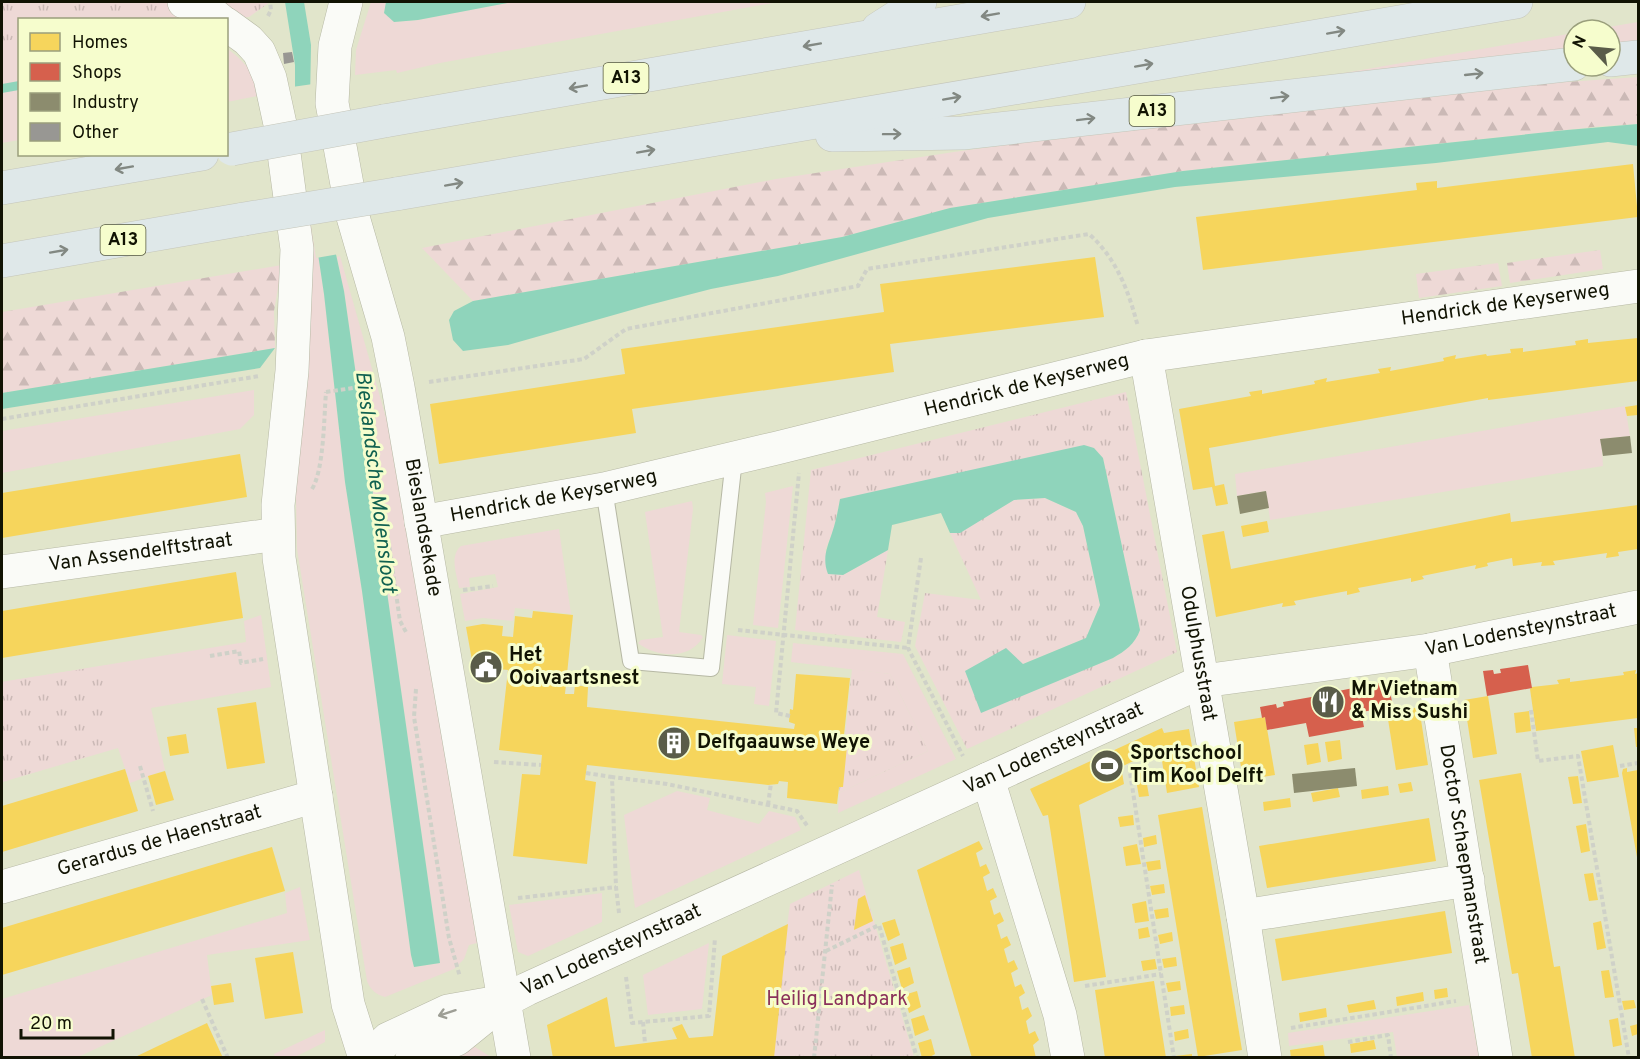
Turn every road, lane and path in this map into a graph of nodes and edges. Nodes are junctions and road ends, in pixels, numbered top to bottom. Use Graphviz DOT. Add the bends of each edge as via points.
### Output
graph roads {
  1 [pos="184,2"];
  2 [pos="346,2"];
  3 [pos="920,2"];
  4 [pos="1069,2"];
  5 [pos="1516,2"];
  6 [pos="217,18"];
  7 [pos="237,32"];
  8 [pos="869,35"];
  9 [pos="1638,57"];
  10 [pos="1622,59"];
  11 [pos="1562,65"];
  12 [pos="729,137"];
  13 [pos="228,150"];
  14 [pos="196,156"];
  15 [pos="2,188"];
  16 [pos="2,261"];
  17 [pos="1638,286"];
  18 [pos="1146,356"];
  19 [pos="292,371"];
  20 [pos="364,387"];
  21 [pos="398,387"];
  22 [pos="326,392"];
  23 [pos="2,419"];
  24 [pos="802,442"];
  25 [pos="734,459"];
  26 [pos="604,489"];
  27 [pos="383,500"];
  28 [pos="421,522"];
  29 [pos="278,534"];
  30 [pos="921,558"];
  31 [pos="2,572"];
  32 [pos="1638,607"];
  33 [pos="716,627"];
  34 [pos="785,636"];
  35 [pos="411,642"];
  36 [pos="908,648"];
  37 [pos="1430,650"];
  38 [pos="294,654"];
  39 [pos="210,656"];
  40 [pos="1203,681"];
  41 [pos="417,683"];
  42 [pos="1531,710"];
  43 [pos="790,716"];
  44 [pos="462,759"];
  45 [pos="1638,762"];
  46 [pos="541,765"];
  47 [pos="140,766"];
  48 [pos="1129,766"];
  49 [pos="1620,766"];
  50 [pos="586,773"];
  51 [pos="612,777"];
  52 [pos="988,779"];
  53 [pos="771,783"];
  54 [pos="316,796"];
  55 [pos="768,805"];
  56 [pos="154,815"];
  57 [pos="825,852"];
  58 [pos="1468,880"];
  59 [pos="2,887"];
  60 [pos="616,887"];
  61 [pos="717,901"];
  62 [pos="486,902"];
  63 [pos="1243,916"];
  64 [pos="623,946"];
  65 [pos="826,952"];
  66 [pos="1161,974"];
  67 [pos="1053,990"];
  68 [pos="1486,996"];
  69 [pos="202,999"];
  70 [pos="504,1001"];
  71 [pos="464,1009"];
  72 [pos="643,1022"];
  73 [pos="1348,1042"];
  74 [pos="645,1043"];
  75 [pos="1263,1045"];
  76 [pos="228,1058"];
  77 [pos="367,1058"];
  78 [pos="412,1058"];
  79 [pos="514,1058"];
  80 [pos="814,1058"];
  81 [pos="917,1058"];
  82 [pos="1068,1058"];
  83 [pos="1174,1058"];
  84 [pos="1391,1058"];
  85 [pos="1496,1058"];
  86 [pos="1629,1058"];
  1 -- 6 [label="street"];
  2 -- 21 [label="street, Bieslandsekade" via="335,46 332,103 353,216 388,337"];
  3 -- 8 [label="highway, A13"];
  4 -- 8 [label="highway, A13, one-way"];
  12 -- 5 [label="highway, A13, one-way"];
  7 -- 19 [label="street" via="259,52 270,78 280,124 297,249"];
  8 -- 13 [label="highway, A13, one-way, bridge"];
  9 -- 10 [label="highway"];
  12 -- 11 [label="highway, A13, one-way" via="963,133"];
  16 -- 12 [label="highway, A13, one-way, bridge"];
  14 -- 15 [label="highway, A13, one-way"];
  17 -- 18 [label="street, Hendrick de Keyserweg"];
  18 -- 21 [label="path" via="1128,291 1104,248 1089,234 867,269 858,286 626,328 584,359"];
  18 -- 24 [label="street, Hendrick de Keyserweg"];
  18 -- 40 [label="street, Odulphusstraat"];
  19 -- 23 [label="path"];
  19 -- 29 [label="street"];
  20 -- 22 [label="path"];
  21 -- 28 [label="street, Bieslandsekade"];
  24 -- 25 [label="street, Hendrick de Keyserweg"];
  24 -- 34 [label="path"];
  25 -- 26 [label="street, Hendrick de Keyserweg"];
  25 -- 33 [label="lane"];
  26 -- 28 [label="street, Hendrick de Keyserweg"];
  26 -- 33 [label="lane" via="631,661 711,668"];
  27 -- 35 [label="path" via="400,621"];
  28 -- 44 [label="street, Bieslandsekade"];
  29 -- 31 [label="street, Van Assendelftstraat"];
  29 -- 38 [label="street"];
  30 -- 36 [label="path"];
  32 -- 37 [label="street, Van Lodensteynstraat"];
  33 -- 34 [label="path"];
  34 -- 36 [label="path"];
  34 -- 43 [label="path" via="776,713"];
  36 -- 52 [label="path" via="963,756"];
  37 -- 40 [label="street, Van Lodensteynstraat"];
  37 -- 58 [label="street, Doctor Schaepmanstraat"];
  38 -- 39 [label="path" via="241,663 239,651"];
  38 -- 54 [label="street"];
  40 -- 52 [label="street, Van Lodensteynstraat"];
  40 -- 63 [label="street, Odulphusstraat"];
  41 -- 71 [label="path" via="414,717"];
  42 -- 86 [label="path" via="1538,761 1578,756"];
  44 -- 46 [label="path"];
  44 -- 62 [label="street, Bieslandsekade"];
  45 -- 49 [label="path"];
  47 -- 56 [label="path"];
  48 -- 66 [label="path"];
  50 -- 51 [label="path"];
  51 -- 55 [label="path"];
  51 -- 60 [label="path"];
  52 -- 57 [label="street, Van Lodensteynstraat"];
  52 -- 67 [label="street"];
  53 -- 55 [label="path"];
  54 -- 59 [label="street, Gerardus de Haenstraat"];
  54 -- 77 [label="street" via="348,1004"];
  55 -- 57 [label="path" via="797,811"];
  57 -- 61 [label="street, Van Lodensteynstraat"];
  57 -- 65 [label="path" via="833,879"];
  58 -- 63 [label="street"];
  58 -- 68 [label="street, Doctor Schaepmanstraat"];
  60 -- 62 [label="path"];
  60 -- 64 [label="path"];
  61 -- 64 [label="street, Van Lodensteynstraat"];
  61 -- 72 [label="path" via="709,1016"];
  62 -- 70 [label="street, Bieslandsekade"];
  63 -- 75 [label="street, Odulphusstraat"];
  64 -- 70 [label="street, Van Lodensteynstraat"];
  64 -- 72 [label="path" via="632,1023"];
  65 -- 80 [label="path"];
  65 -- 81 [label="path" via="879,925"];
  66 -- 67 [label="path"];
  66 -- 83 [label="path"];
  67 -- 82 [label="street"];
  68 -- 75 [label="path"];
  68 -- 85 [label="street, Doctor Schaepmanstraat"];
  69 -- 76 [label="path"];
  70 -- 71 [label="street, Van Lodensteynstraat"];
  70 -- 78 [label="street, Van Lodensteynstraat" via="457,1039"];
  70 -- 79 [label="street, Bieslandsekade"];
  71 -- 77 [label="street, Van Lodensteynstraat, one-way" via="448,1011 403,1031"];
  72 -- 74 [label="path"];
  73 -- 84 [label="path" via="1388,1035"];
}
